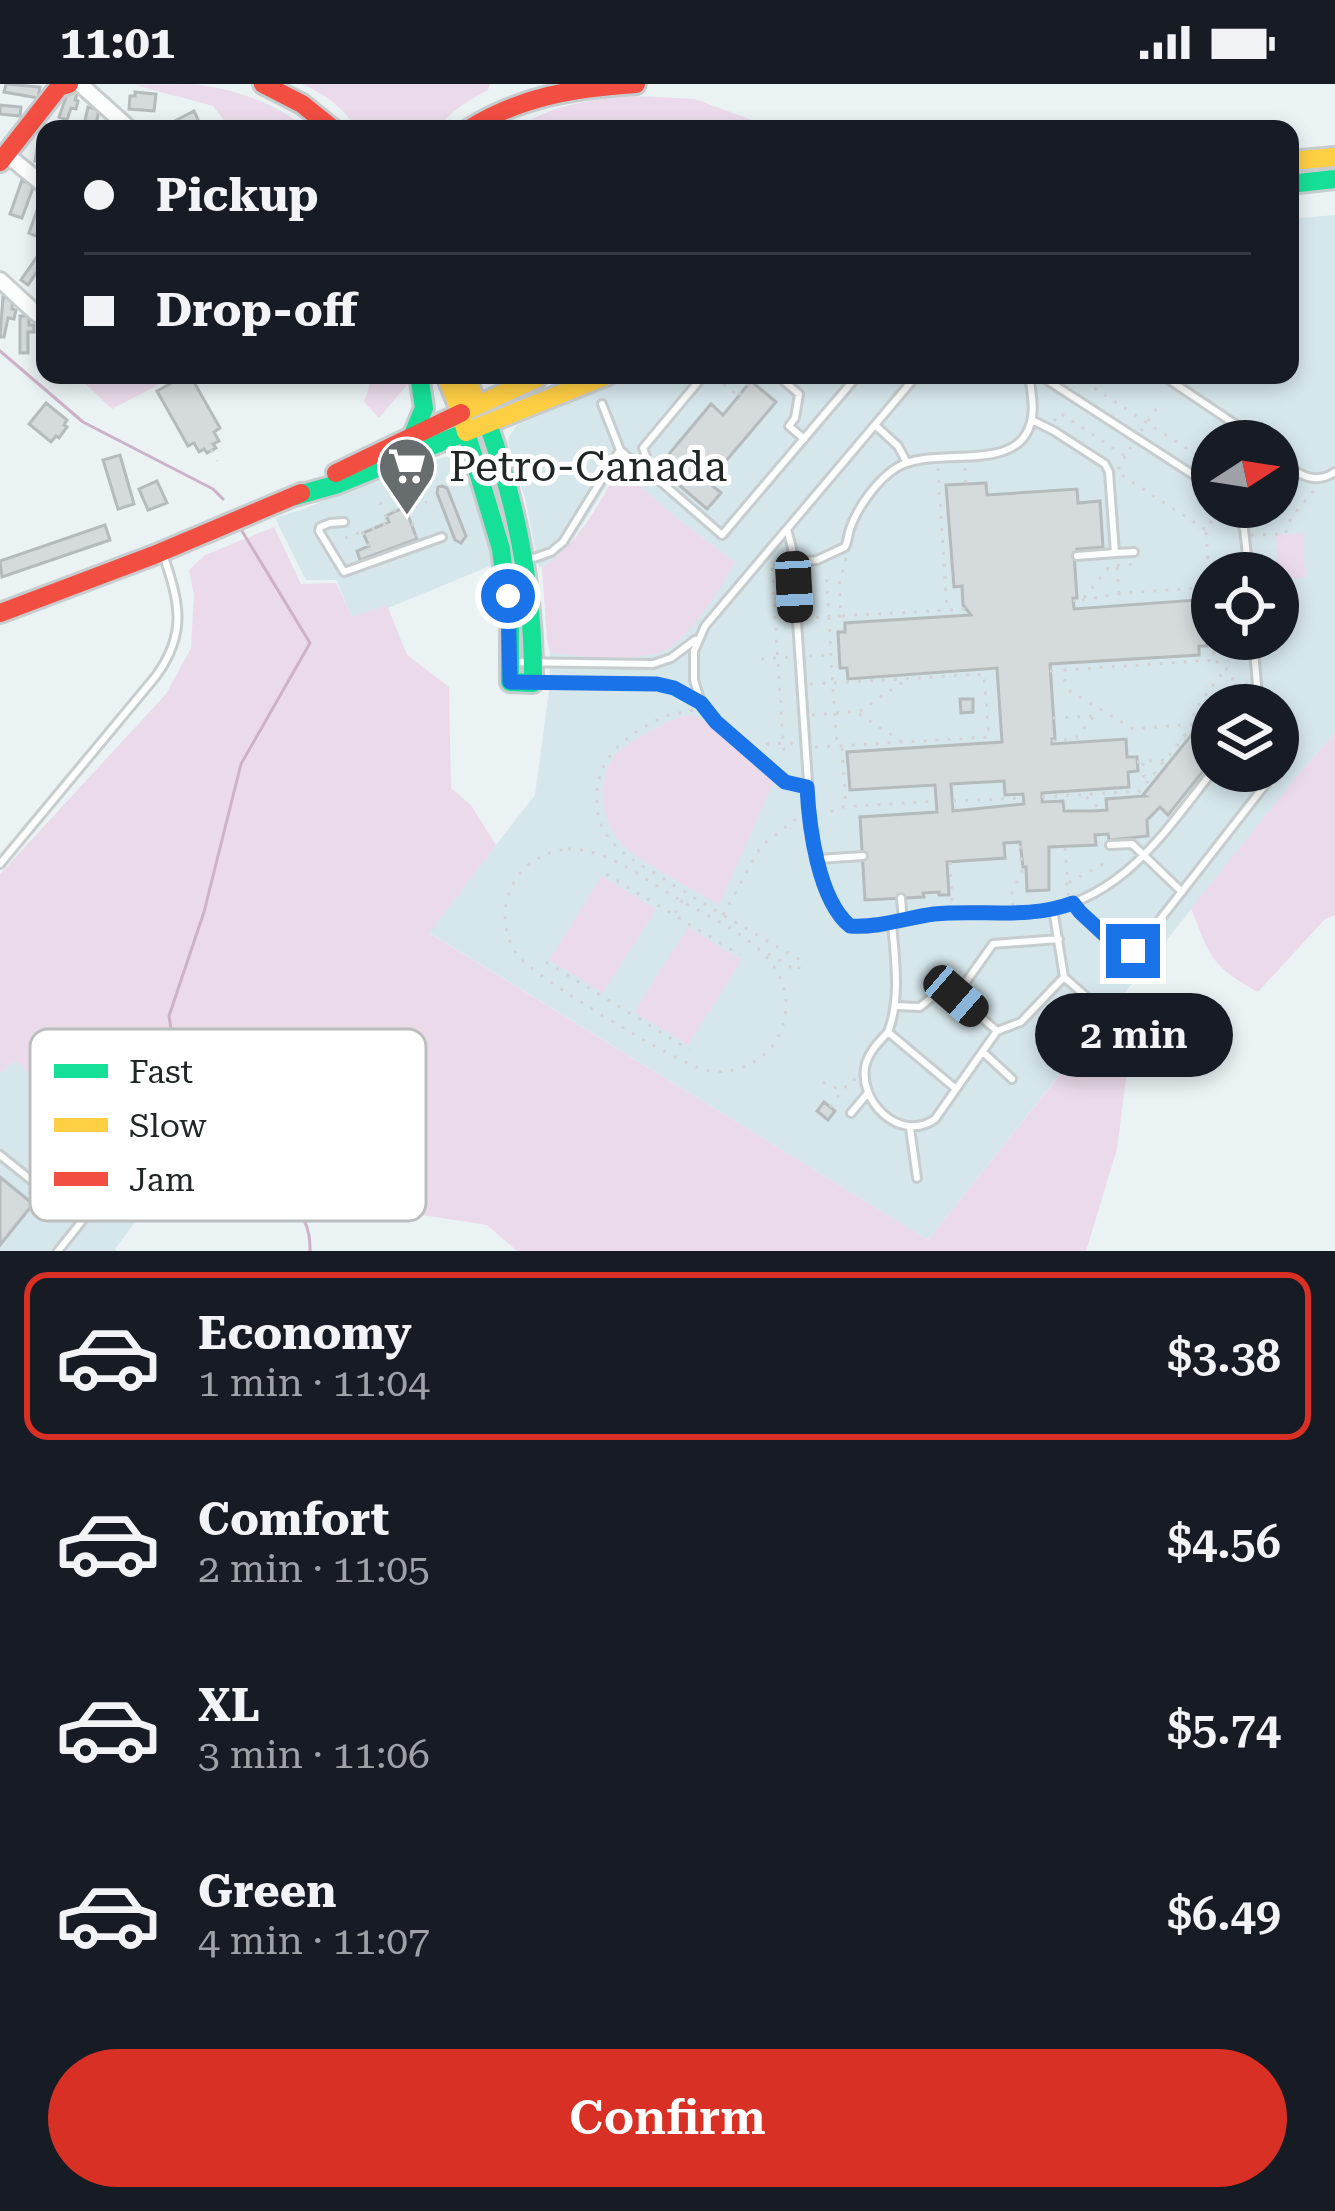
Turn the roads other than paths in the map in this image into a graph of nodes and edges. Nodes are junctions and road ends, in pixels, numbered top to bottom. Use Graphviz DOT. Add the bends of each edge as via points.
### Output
graph roads {
  1 [pos="69,84"];
  2 [pos="80,84"];
  3 [pos="263,84"];
  4 [pos="636,84"];
  5 [pos="120,120"];
  6 [pos="322,120"];
  7 [pos="484,120"];
  8 [pos="1335,157"];
  9 [pos="3,158"];
  10 [pos="1299,160"];
  11 [pos="1335,179"];
  12 [pos="36,180"];
  13 [pos="1299,183"];
  14 [pos="0,280"];
  15 [pos="36,312"];
  16 [pos="420,384"];
  17 [pos="451,384"];
  18 [pos="465,384"];
  19 [pos="519,384"];
  20 [pos="586,384"];
  21 [pos="701,384"];
  22 [pos="787,384"];
  23 [pos="850,384"];
  24 [pos="908,384"];
  25 [pos="1030,384"];
  26 [pos="1053,384"];
  27 [pos="1175,384"];
  28 [pos="602,404"];
  29 [pos="468,417"];
  30 [pos="1032,420"];
  31 [pos="1229,420"];
  32 [pos="488,424"];
  33 [pos="874,425"];
  34 [pos="412,437"];
  35 [pos="804,439"];
  36 [pos="620,450"];
  37 [pos="907,463"];
  38 [pos="1335,472"];
  39 [pos="1191,473"];
  40 [pos="1299,473"];
  41 [pos="653,476"];
  42 [pos="295,496"];
  43 [pos="344,521"];
  44 [pos="787,529"];
  45 [pos="442,537"];
  46 [pos="162,552"];
  47 [pos="1134,552"];
  48 [pos="1115,553"];
  49 [pos="1077,556"];
  50 [pos="527,560"];
  51 [pos="793,563"];
  52 [pos="0,614"];
  53 [pos="698,638"];
  54 [pos="534,673"];
  55 [pos="701,703"];
  56 [pos="807,787"];
  57 [pos="1196,792"];
  58 [pos="1260,792"];
  59 [pos="1110,845"];
  60 [pos="862,856"];
  61 [pos="1144,857"];
  62 [pos="817,859"];
  63 [pos="0,864"];
  64 [pos="1182,892"];
  65 [pos="901,898"];
  66 [pos="1073,903"];
  67 [pos="1053,909"];
  68 [pos="902,921"];
  69 [pos="892,924"];
  70 [pos="1059,939"];
  71 [pos="1064,976"];
  72 [pos="956,996"];
  73 [pos="1090,1000"];
  74 [pos="895,1006"];
  75 [pos="888,1031"];
  76 [pos="997,1031"];
  77 [pos="982,1052"];
  78 [pos="1012,1079"];
  79 [pos="956,1088"];
  80 [pos="867,1094"];
  81 [pos="851,1113"];
  82 [pos="910,1128"];
  83 [pos="0,1155"];
  84 [pos="916,1178"];
  85 [pos="30,1179"];
  86 [pos="81,1221"];
  87 [pos="58,1251"];
  1 -- 9 [label="main road"];
  2 -- 5 [label="street"];
  3 -- 6 [label="main road"];
  4 -- 7 [label="main road" via="537,97"];
  8 -- 10 [label="main road"];
  9 -- 12 [label="street"];
  11 -- 13 [label="main road"];
  14 -- 15 [label="street"];
  16 -- 34 [label="main road" via="424,408"];
  17 -- 29 [label="main road"];
  18 -- 29 [label="main road"];
  19 -- 29 [label="main road"];
  20 -- 32 [label="main road"];
  21 -- 41 [label="lane" via="643,448"];
  22 -- 35 [label="lane" via="799,394 788,426"];
  23 -- 35 [label="lane"];
  24 -- 33 [label="lane"];
  25 -- 30 [label="lane"];
  26 -- 39 [label="lane"];
  27 -- 31 [label="lane"];
  28 -- 36 [label="lane"];
  29 -- 32 [label="main road"];
  29 -- 34 [label="main road"];
  29 -- 42 [label="main road" via="338,484"];
  29 -- 54 [label="main road" via="501,549 510,682"];
  30 -- 37 [label="lane" via="1021,440 999,454"];
  30 -- 48 [label="lane" via="1107,466"];
  32 -- 50 [label="main road"];
  33 -- 37 [label="lane"];
  33 -- 44 [label="lane"];
  34 -- 42 [label="main road"];
  35 -- 41 [label="lane" via="722,535"];
  36 -- 41 [label="lane" via="645,480"];
  36 -- 50 [label="lane" via="563,542"];
  37 -- 51 [label="lane" via="878,484 841,550"];
  38 -- 40 [label="lane" via="1318,479"];
  42 -- 46 [label="main road"];
  43 -- 45 [label="lane" via="319,531 344,572"];
  44 -- 51 [label="lane"];
  44 -- 53 [label="lane"];
  46 -- 52 [label="main road"];
  46 -- 63 [label="lane" via="178,612 169,657"];
  47 -- 48 [label="lane"];
  48 -- 49 [label="lane"];
  50 -- 54 [label="main road"];
  51 -- 56 [label="lane"];
  53 -- 54 [label="lane" via="653,664"];
  53 -- 55 [label="lane" via="693,667"];
  54 -- 55 [label="lane" via="657,684"];
  55 -- 56 [label="lane" via="785,782"];
  56 -- 62 [label="lane"];
  57 -- 61 [label="lane"];
  58 -- 64 [label="lane"];
  59 -- 61 [label="lane" via="1132,844"];
  60 -- 62 [label="lane"];
  61 -- 64 [label="lane"];
  61 -- 66 [label="lane"];
  62 -- 69 [label="lane" via="845,923"];
  64 -- 66 [label="lane" via="1128,952"];
  65 -- 68 [label="lane"];
  66 -- 67 [label="lane"];
  67 -- 68 [label="lane"];
  67 -- 70 [label="lane"];
  68 -- 69 [label="lane"];
  69 -- 74 [label="lane"];
  70 -- 71 [label="lane"];
  70 -- 72 [label="lane" via="993,944"];
  71 -- 73 [label="lane"];
  71 -- 76 [label="lane" via="1021,1022"];
  72 -- 74 [label="lane" via="941,992 920,1007"];
  72 -- 76 [label="lane"];
  74 -- 75 [label="lane"];
  75 -- 79 [label="lane"];
  75 -- 80 [label="lane" via="866,1064"];
  76 -- 77 [label="lane"];
  77 -- 78 [label="lane"];
  77 -- 79 [label="lane"];
  79 -- 82 [label="lane" via="931,1123"];
  80 -- 81 [label="lane"];
  80 -- 82 [label="lane"];
  82 -- 84 [label="lane"];
  83 -- 85 [label="lane"];
  86 -- 87 [label="lane"];
}
